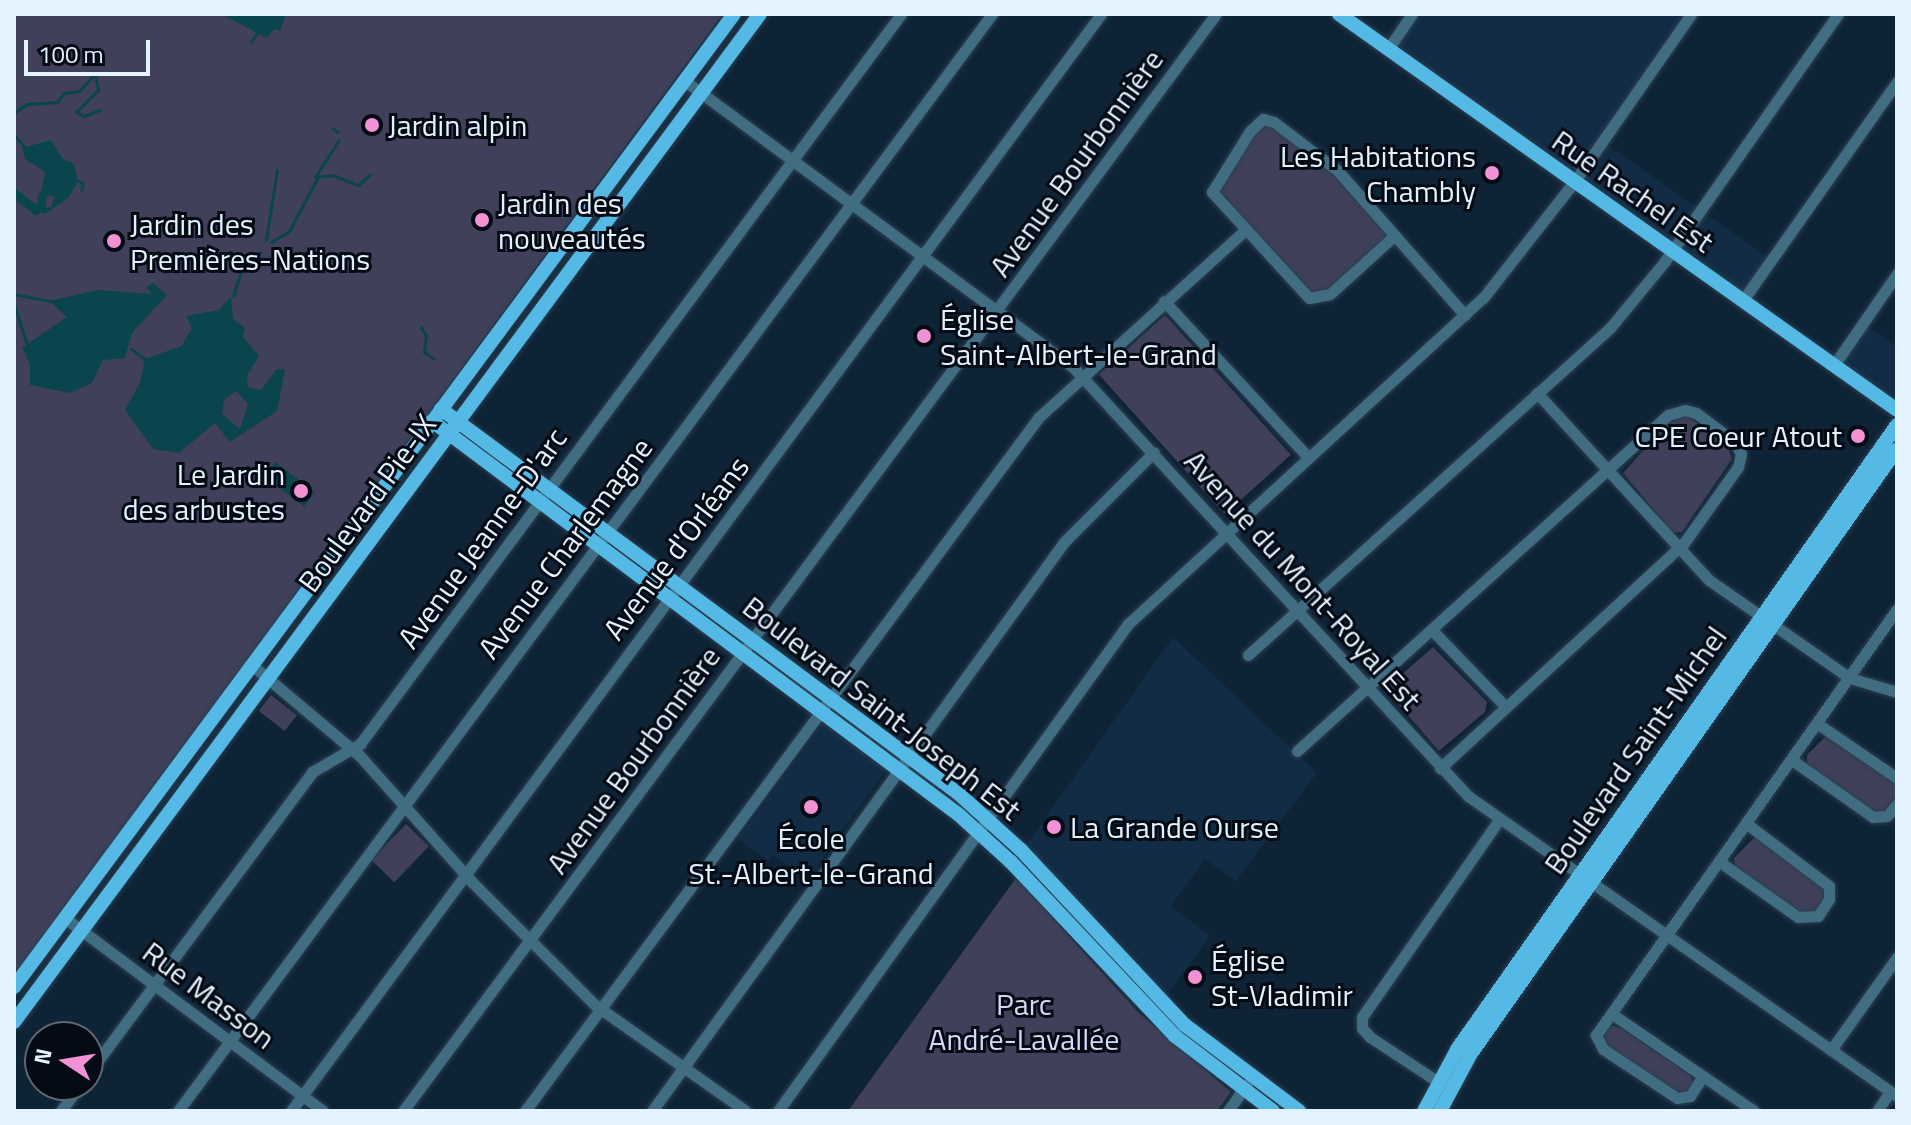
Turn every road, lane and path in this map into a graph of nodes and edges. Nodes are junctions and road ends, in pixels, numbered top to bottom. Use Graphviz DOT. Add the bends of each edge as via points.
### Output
graph roads {
  1 [pos="734,14"];
  2 [pos="760,14"];
  3 [pos="901,14"];
  4 [pos="992,14"];
  5 [pos="1101,14"];
  6 [pos="1216,14"];
  7 [pos="1339,14"];
  8 [pos="1412,14"];
  9 [pos="1691,14"];
  10 [pos="1838,14"];
  11 [pos="1388,49"];
  12 [pos="685,81"];
  13 [pos="1897,82"];
  14 [pos="702,93"];
  15 [pos="793,159"];
  16 [pos="1574,182"];
  17 [pos="851,203"];
  18 [pos="1244,231"];
  19 [pos="1394,236"];
  20 [pos="1673,250"];
  21 [pos="922,256"];
  22 [pos="1897,274"];
  23 [pos="1743,300"];
  24 [pos="1164,301"];
  25 [pos="997,311"];
  26 [pos="1465,315"];
  27 [pos="1834,365"];
  28 [pos="1080,376"];
  29 [pos="1537,393"];
  30 [pos="441,409"];
  31 [pos="1897,410"];
  32 [pos="432,421"];
  33 [pos="459,422"];
  34 [pos="1897,425"];
  35 [pos="450,435"];
  36 [pos="1897,449"];
  37 [pos="1154,452"];
  38 [pos="1308,457"];
  39 [pos="1606,472"];
  40 [pos="543,495"];
  41 [pos="1225,532"];
  42 [pos="603,539"];
  43 [pos="1677,550"];
  44 [pos="674,591"];
  45 [pos="1897,609"];
  46 [pos="1298,610"];
  47 [pos="1761,616"];
  48 [pos="1774,625"];
  49 [pos="1432,630"];
  50 [pos="747,645"];
  51 [pos="1248,655"];
  52 [pos="252,665"];
  53 [pos="270,678"];
  54 [pos="1850,678"];
  55 [pos="1368,688"];
  56 [pos="1897,692"];
  57 [pos="826,703"];
  58 [pos="1504,705"];
  59 [pos="1818,724"];
  60 [pos="353,750"];
  61 [pos="1297,751"];
  62 [pos="910,755"];
  63 [pos="1792,760"];
  64 [pos="1440,768"];
  65 [pos="901,769"];
  66 [pos="1897,778"];
  67 [pos="406,803"];
  68 [pos="1897,804"];
  69 [pos="989,819"];
  70 [pos="1499,820"];
  71 [pos="1747,824"];
  72 [pos="979,832"];
  73 [pos="1720,862"];
  74 [pos="465,874"];
  75 [pos="1586,879"];
  76 [pos="65,918"];
  77 [pos="82,931"];
  78 [pos="1667,935"];
  79 [pos="531,939"];
  80 [pos="1897,957"];
  81 [pos="155,985"];
  82 [pos="14,987"];
  83 [pos="600,1009"];
  84 [pos="1612,1014"];
  85 [pos="14,1022"];
  86 [pos="230,1041"];
  87 [pos="1831,1050"];
  88 [pos="104,1053"];
  89 [pos="684,1067"];
  90 [pos="1703,1076"];
  91 [pos="1248,1083"];
  92 [pos="1445,1087"];
  93 [pos="1894,1094"];
  94 [pos="302,1096"];
  95 [pos="178,1111"];
  96 [pos="291,1111"];
  97 [pos="323,1111"];
  98 [pos="403,1111"];
  99 [pos="525,1111"];
  100 [pos="652,1111"];
  101 [pos="746,1111"];
  102 [pos="778,1111"];
  103 [pos="1228,1111"];
  104 [pos="1273,1111"];
  105 [pos="1299,1111"];
  106 [pos="1424,1111"];
  107 [pos="1440,1111"];
  108 [pos="1754,1111"];
  109 [pos="1877,1111"];
  1 -- 12 [label="main road, Boulevard Pie-IX"];
  2 -- 14 [label="main road, Boulevard Pie-IX"];
  3 -- 15 [label="street, Avenue Jeanne-D'arc"];
  4 -- 17 [label="street, Avenue Charlemagne"];
  5 -- 21 [label="street, Avenue d'Orléans"];
  6 -- 25 [label="street, Avenue Bourbonnière"];
  7 -- 11 [label="main road, Rue Rachel Est"];
  8 -- 11 [label="street"];
  9 -- 16 [label="street"];
  10 -- 20 [label="street"];
  11 -- 16 [label="main road, Rue Rachel Est"];
  12 -- 14 [label="street, Avenue du Mont-Royal Est"];
  12 -- 30 [label="main road, Boulevard Pie-IX"];
  13 -- 23 [label="street"];
  14 -- 15 [label="street, Avenue du Mont-Royal Est"];
  14 -- 33 [label="main road, Boulevard Pie-IX"];
  15 -- 17 [label="street, Avenue du Mont-Royal Est"];
  15 -- 40 [label="street, Avenue Jeanne-D'arc"];
  16 -- 20 [label="main road, Rue Rachel Est"];
  16 -- 26 [label="street" via="1499,281"];
  17 -- 21 [label="street, Avenue du Mont-Royal Est"];
  17 -- 42 [label="street, Avenue Charlemagne"];
  18 -- 19 [label="street" via="1301,291 1320,298"];
  18 -- 19 [label="street" via="1212,192 1263,119 1318,152"];
  18 -- 24 [label="street"];
  19 -- 26 [label="street"];
  20 -- 23 [label="main road, Rue Rachel Est"];
  20 -- 29 [label="street" via="1610,328"];
  21 -- 25 [label="street, Avenue du Mont-Royal Est"];
  21 -- 44 [label="street, Avenue d'Orléans"];
  22 -- 27 [label="street"];
  23 -- 27 [label="main road, Rue Rachel Est"];
  24 -- 28 [label="street"];
  24 -- 38 [label="street"];
  25 -- 28 [label="street, Avenue du Mont-Royal Est"];
  25 -- 50 [label="street, Avenue Bourbonnière"];
  26 -- 38 [label="street"];
  27 -- 31 [label="main road, Rue Rachel Est"];
  28 -- 37 [label="street, Avenue du Mont-Royal Est"];
  28 -- 57 [label="street" via="1022,439"];
  29 -- 39 [label="street"];
  29 -- 46 [label="street"];
  30 -- 32 [label="main road, Boulevard Pie-IX"];
  30 -- 33 [label="main road, Boulevard Saint-Joseph Est"];
  32 -- 35 [label="main road, Boulevard Saint-Joseph Est"];
  32 -- 52 [label="main road, Boulevard Pie-IX"];
  33 -- 35 [label="main road, Boulevard Pie-IX"];
  33 -- 40 [label="main road, Boulevard Saint-Joseph Est"];
  34 -- 47 [label="main road, Boulevard Saint-Michel"];
  35 -- 40 [label="main road, Boulevard Saint-Joseph Est"];
  35 -- 53 [label="main road, Boulevard Pie-IX"];
  36 -- 48 [label="main road, Boulevard Saint-Michel"];
  37 -- 41 [label="street, Avenue du Mont-Royal Est"];
  37 -- 62 [label="street" via="1064,542"];
  38 -- 41 [label="street"];
  39 -- 43 [label="street"];
  39 -- 43 [label="street" via="1674,412 1696,413 1735,442 1741,454 1738,467"];
  39 -- 49 [label="street"];
  40 -- 42 [label="main road, Boulevard Saint-Joseph Est"];
  40 -- 60 [label="street, Avenue Jeanne-D'arc"];
  41 -- 46 [label="street, Avenue du Mont-Royal Est"];
  41 -- 69 [label="street" via="1128,624"];
  42 -- 44 [label="main road, Boulevard Saint-Joseph Est"];
  42 -- 67 [label="street, Avenue Charlemagne"];
  43 -- 47 [label="street"];
  43 -- 58 [label="street"];
  44 -- 50 [label="main road, Boulevard Saint-Joseph Est"];
  44 -- 74 [label="street, Avenue d'Orléans"];
  45 -- 54 [label="street"];
  46 -- 51 [label="street"];
  46 -- 55 [label="street, Avenue du Mont-Royal Est"];
  47 -- 48 [label="street"];
  47 -- 75 [label="main road, Boulevard Saint-Michel"];
  48 -- 54 [label="street"];
  48 -- 75 [label="main road, Boulevard Saint-Michel"];
  49 -- 55 [label="street"];
  49 -- 58 [label="street"];
  50 -- 57 [label="main road, Boulevard Saint-Joseph Est"];
  50 -- 79 [label="street, Avenue Bourbonnière"];
  52 -- 53 [label="street"];
  52 -- 76 [label="main road, Boulevard Pie-IX"];
  53 -- 60 [label="street"];
  53 -- 77 [label="main road, Boulevard Pie-IX"];
  54 -- 56 [label="street"];
  54 -- 59 [label="street"];
  55 -- 61 [label="street"];
  55 -- 64 [label="street, Avenue du Mont-Royal Est"];
  57 -- 62 [label="main road, Boulevard Saint-Joseph Est"];
  57 -- 65 [label="main road, Boulevard Saint-Joseph Est"];
  57 -- 83 [label="street"];
  58 -- 64 [label="street"];
  59 -- 63 [label="street"];
  59 -- 66 [label="street"];
  60 -- 67 [label="street"];
  60 -- 81 [label="street, Avenue Jeanne-D'arc" via="312,772"];
  62 -- 65 [label="street"];
  62 -- 69 [label="main road, Boulevard Saint-Joseph Est"];
  63 -- 68 [label="street" via="1873,817 1887,816"];
  63 -- 71 [label="street"];
  64 -- 70 [label="street, Avenue du Mont-Royal Est"];
  65 -- 72 [label="main road, Boulevard Saint-Joseph Est"];
  65 -- 89 [label="street"];
  67 -- 74 [label="street"];
  67 -- 86 [label="street, Avenue Charlemagne"];
  69 -- 72 [label="street"];
  69 -- 91 [label="main road, Boulevard Saint-Joseph Est" via="1185,1025"];
  70 -- 75 [label="street, Avenue du Mont-Royal Est"];
  70 -- 92 [label="street" via="1362,1017 1362,1028 1370,1037"];
  71 -- 73 [label="street"];
  71 -- 73 [label="street" via="1829,886 1829,899 1818,916 1798,917"];
  72 -- 91 [label="main road, Boulevard Saint-Joseph Est" via="1175,1036"];
  72 -- 102 [label="street"];
  73 -- 78 [label="street"];
  74 -- 79 [label="street"];
  74 -- 94 [label="street, Avenue d'Orléans"];
  75 -- 78 [label="street, Avenue du Mont-Royal Est"];
  75 -- 92 [label="main road, Boulevard Saint-Michel"];
  76 -- 77 [label="street, Rue Masson"];
  76 -- 82 [label="main road, Boulevard Pie-IX"];
  77 -- 81 [label="street, Rue Masson"];
  77 -- 85 [label="main road, Boulevard Pie-IX"];
  78 -- 84 [label="street"];
  78 -- 87 [label="street, Avenue du Mont-Royal Est"];
  79 -- 83 [label="street"];
  79 -- 98 [label="street, Avenue Bourbonnière"];
  80 -- 87 [label="street"];
  81 -- 86 [label="street, Rue Masson"];
  81 -- 88 [label="street, Avenue Jeanne-D'arc"];
  83 -- 89 [label="street"];
  83 -- 99 [label="street"];
  84 -- 90 [label="street"];
  84 -- 90 [label="street" via="1597,1031 1598,1044 1660,1088 1686,1098"];
  86 -- 94 [label="street, Rue Masson"];
  86 -- 95 [label="street, Avenue Charlemagne"];
  87 -- 93 [label="street, Avenue du Mont-Royal Est"];
  89 -- 100 [label="street"];
  89 -- 101 [label="street"];
  90 -- 108 [label="street"];
  91 -- 103 [label="street"];
  91 -- 104 [label="main road, Boulevard Saint-Joseph Est"];
  91 -- 105 [label="main road, Boulevard Saint-Joseph Est"];
  92 -- 106 [label="main road, Boulevard Saint-Michel"];
  92 -- 107 [label="main road, Boulevard Saint-Michel"];
  93 -- 109 [label="street"];
  94 -- 96 [label="street, Avenue d'Orléans"];
  94 -- 97 [label="street, Rue Masson"];
}
